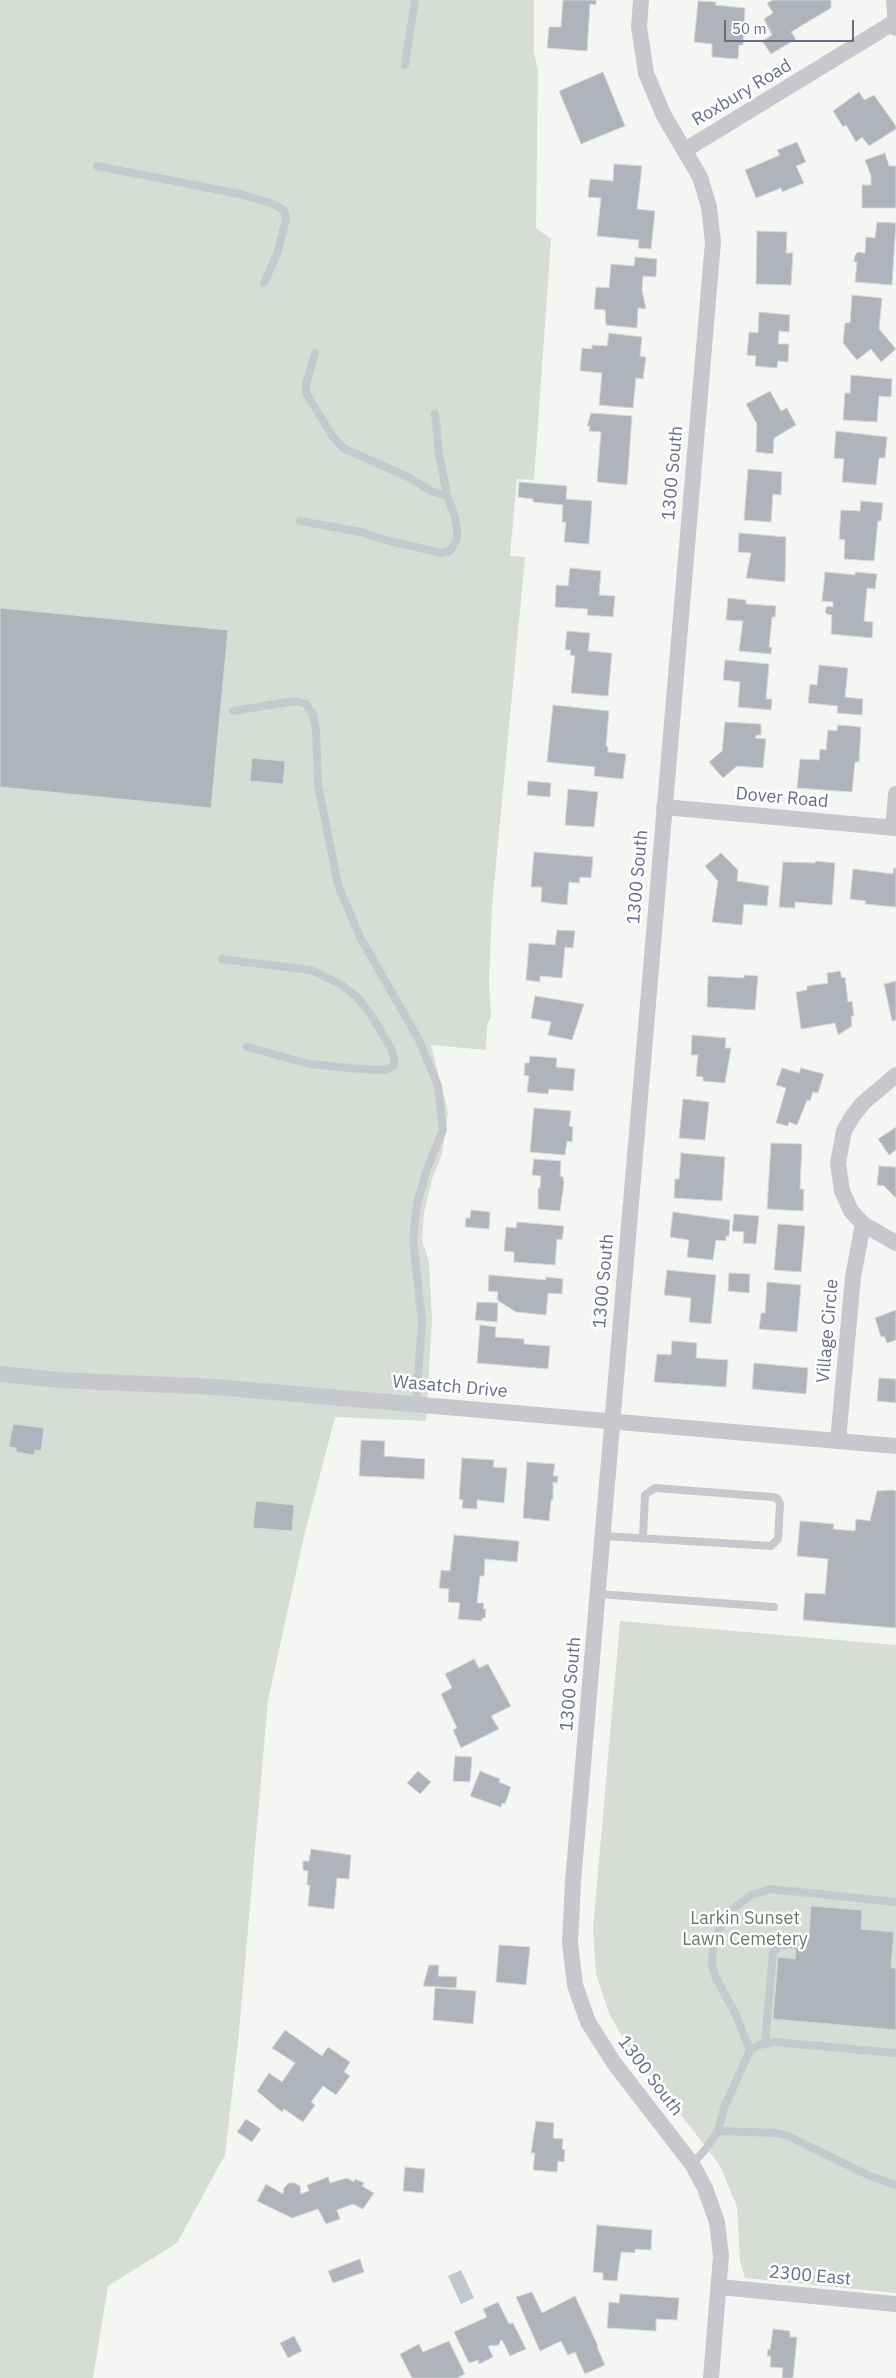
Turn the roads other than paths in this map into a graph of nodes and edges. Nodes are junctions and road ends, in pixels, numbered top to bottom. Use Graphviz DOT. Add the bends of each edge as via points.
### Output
graph roads {
  1 [pos="415,0"];
  2 [pos="641,0"];
  3 [pos="894,0"];
  4 [pos="895,24"];
  5 [pos="405,65"];
  6 [pos="685,150"];
  7 [pos="96,166"];
  8 [pos="264,283"];
  9 [pos="315,353"];
  10 [pos="435,414"];
  11 [pos="447,496"];
  12 [pos="300,521"];
  13 [pos="233,711"];
  14 [pos="896,794"];
  15 [pos="664,807"];
  16 [pos="895,828"];
  17 [pos="222,959"];
  18 [pos="247,1047"];
  19 [pos="896,1075"];
  20 [pos="863,1224"];
  21 [pos="896,1243"];
  22 [pos="0,1374"];
  23 [pos="416,1404"];
  24 [pos="613,1421"];
  25 [pos="838,1441"];
  26 [pos="896,1446"];
  27 [pos="604,1536"];
  28 [pos="643,1538"];
  29 [pos="599,1594"];
  30 [pos="774,1607"];
  31 [pos="896,1902"];
  32 [pos="796,1945"];
  33 [pos="765,2043"];
  34 [pos="750,2050"];
  35 [pos="896,2053"];
  36 [pos="718,2131"];
  37 [pos="692,2164"];
  38 [pos="896,2186"];
  39 [pos="719,2287"];
  40 [pos="896,2304"];
  41 [pos="711,2378"];
  1 -- 5 [label="lane"];
  2 -- 6 [label="street, 1300 South" via="639,27 646,73 663,114"];
  3 -- 4 [label="street"];
  4 -- 6 [label="street, Roxbury Road"];
  6 -- 15 [label="street, 1300 South" via="710,207 713,242"];
  7 -- 8 [label="lane" via="240,194 284,210 286,219 278,254"];
  9 -- 11 [label="lane" via="306,393 343,448"];
  10 -- 11 [label="lane" via="438,453"];
  11 -- 12 [label="lane" via="455,517 457,540 450,551 442,553 362,532"];
  13 -- 23 [label="lane" via="295,701 306,704 313,715 318,785 338,885 360,937 419,1040 438,1086 443,1130 417,1203 413,1240 422,1322"];
  14 -- 16 [label="street"];
  15 -- 16 [label="street, Dover Road"];
  15 -- 24 [label="street, 1300 South"];
  17 -- 18 [label="lane" via="311,970 342,985 357,997 378,1026 394,1057 394,1065 387,1070 372,1070 310,1064"];
  19 -- 20 [label="street" via="852,1117 840,1147 838,1163 842,1190 851,1211"];
  20 -- 21 [label="street"];
  20 -- 25 [label="street, Village Circle" via="853,1277"];
  22 -- 23 [label="street, Wasatch Drive"];
  23 -- 24 [label="street, Wasatch Drive"];
  24 -- 25 [label="street, Wasatch Drive"];
  24 -- 27 [label="street, 1300 South"];
  25 -- 26 [label="street, Wasatch Drive"];
  27 -- 28 [label="lane"];
  27 -- 29 [label="street, 1300 South"];
  28 -- 28 [label="lane" via="771,1546 778,1539 780,1503 772,1497 654,1488 645,1495"];
  29 -- 30 [label="lane"];
  29 -- 37 [label="street, 1300 South" via="573,1882 570,1943 574,1978 596,2038"];
  31 -- 34 [label="lane" via="771,1889 751,1895 733,1909 714,1939 712,1965 714,1976 735,2012"];
  32 -- 33 [label="lane" via="780,1945 773,1952"];
  33 -- 34 [label="lane"];
  33 -- 35 [label="lane"];
  34 -- 36 [label="lane" via="724,2108"];
  36 -- 37 [label="lane"];
  36 -- 38 [label="lane" via="788,2136"];
  37 -- 39 [label="street, 1300 South" via="718,2222 721,2245"];
  39 -- 40 [label="street, 2300 East"];
  39 -- 41 [label="street, 1300 South"];
}
